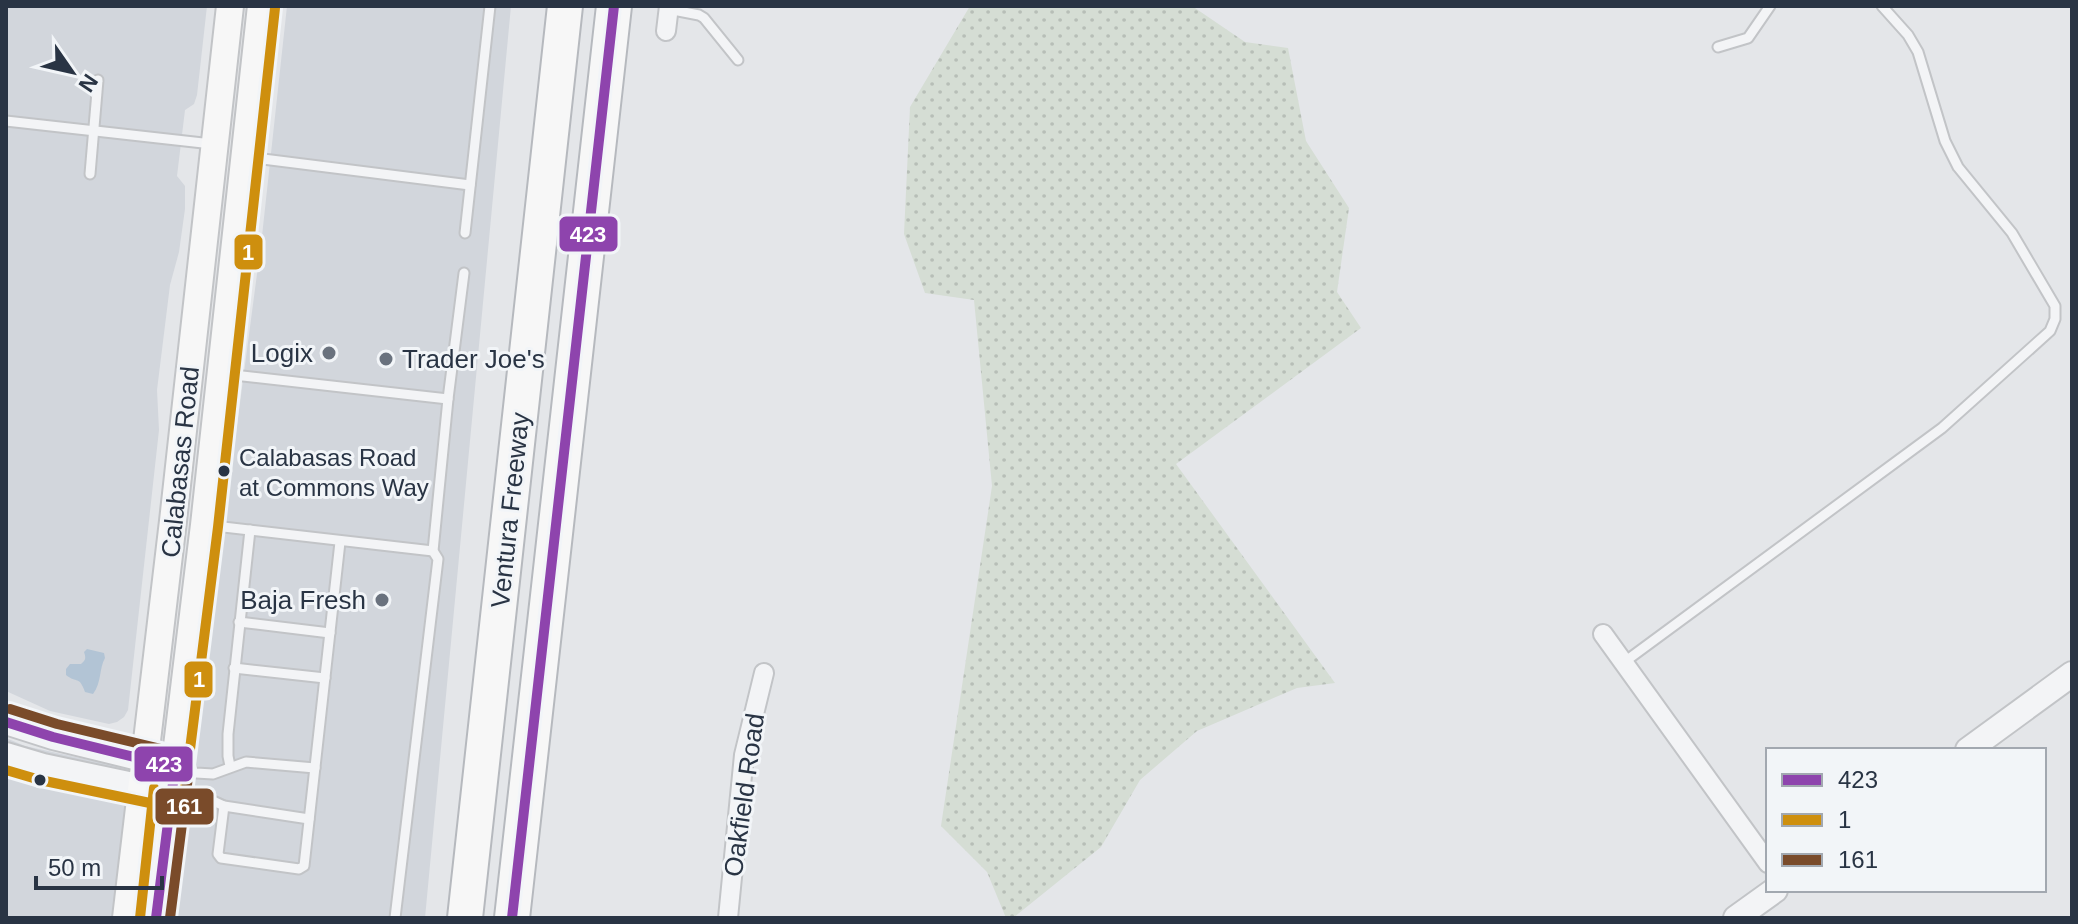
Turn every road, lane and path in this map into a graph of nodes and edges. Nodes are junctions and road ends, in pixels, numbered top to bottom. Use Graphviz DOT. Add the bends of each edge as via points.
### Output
graph roads {
  1 [pos="230,6"];
  2 [pos="261,6"];
  3 [pos="490,6"];
  4 [pos="565,6"];
  5 [pos="614,6"];
  6 [pos="1770,6"];
  7 [pos="1882,6"];
  8 [pos="668,8"];
  9 [pos="666,31"];
  10 [pos="1718,47"];
  11 [pos="738,60"];
  12 [pos="98,80"];
  13 [pos="6,121"];
  14 [pos="94,131"];
  15 [pos="216,145"];
  16 [pos="244,152"];
  17 [pos="90,174"];
  18 [pos="470,185"];
  19 [pos="465,233"];
  20 [pos="464,273"];
  21 [pos="221,374"];
  22 [pos="448,399"];
  23 [pos="173,521"];
  24 [pos="204,525"];
  25 [pos="250,530"];
  26 [pos="340,542"];
  27 [pos="433,551"];
  28 [pos="239,622"];
  29 [pos="330,633"];
  30 [pos="1603,634"];
  31 [pos="1623,663"];
  32 [pos="234,668"];
  33 [pos="764,673"];
  34 [pos="2072,674"];
  35 [pos="325,678"];
  36 [pos="6,722"];
  37 [pos="1971,748"];
  38 [pos="6,755"];
  39 [pos="144,760"];
  40 [pos="230,766"];
  41 [pos="315,768"];
  42 [pos="173,780"];
  43 [pos="140,787"];
  44 [pos="224,806"];
  45 [pos="309,819"];
  46 [pos="1766,860"];
  47 [pos="1772,892"];
  48 [pos="126,918"];
  49 [pos="156,918"];
  50 [pos="395,918"];
  51 [pos="465,918"];
  52 [pos="512,918"];
  53 [pos="728,918"];
  54 [pos="1736,918"];
  1 -- 15 [label="main road, Calabasas Road"];
  2 -- 16 [label="main road, Calabasas Road"];
  3 -- 18 [label="lane"];
  4 -- 51 [label="highway, Ventura Freeway"];
  5 -- 52 [label="highway, Ventura Freeway"];
  6 -- 10 [label="lane" via="1748,38"];
  7 -- 31 [label="lane" via="1918,52 1958,167 2012,233 2055,306 2055,319 2050,331 1942,428"];
  8 -- 9 [label="street"];
  8 -- 11 [label="lane" via="704,18"];
  12 -- 14 [label="lane"];
  13 -- 14 [label="lane"];
  14 -- 15 [label="lane"];
  14 -- 17 [label="lane"];
  15 -- 16 [label="main road"];
  15 -- 23 [label="main road, Calabasas Road"];
  16 -- 18 [label="lane"];
  16 -- 21 [label="main road, Calabasas Road"];
  18 -- 19 [label="lane"];
  20 -- 22 [label="lane"];
  21 -- 22 [label="lane"];
  21 -- 24 [label="main road, Calabasas Road"];
  22 -- 27 [label="lane"];
  23 -- 24 [label="main road"];
  23 -- 39 [label="main road, Calabasas Road"];
  24 -- 25 [label="lane"];
  24 -- 42 [label="main road, Calabasas Road"];
  25 -- 26 [label="lane"];
  25 -- 28 [label="lane"];
  26 -- 27 [label="lane"];
  26 -- 29 [label="lane"];
  27 -- 50 [label="lane" via="438,559"];
  28 -- 29 [label="lane"];
  28 -- 32 [label="lane"];
  29 -- 35 [label="lane"];
  30 -- 31 [label="street"];
  31 -- 46 [label="street"];
  32 -- 35 [label="lane"];
  32 -- 40 [label="lane"];
  33 -- 53 [label="street, Oakfield Road" via="744,755"];
  34 -- 37 [label="street"];
  35 -- 41 [label="lane"];
  36 -- 39 [label="street"];
  38 -- 43 [label="street"];
  39 -- 42 [label="street"];
  39 -- 43 [label="main road, Calabasas Road"];
  40 -- 41 [label="lane" via="246,762"];
  40 -- 42 [label="lane"];
  41 -- 45 [label="lane"];
  42 -- 43 [label="street"];
  42 -- 44 [label="lane"];
  42 -- 49 [label="main road, Calabasas Road"];
  43 -- 48 [label="main road, Calabasas Road"];
  44 -- 45 [label="lane"];
  44 -- 45 [label="lane" via="221,858 299,869 304,866"];
  47 -- 54 [label="street"];
}
